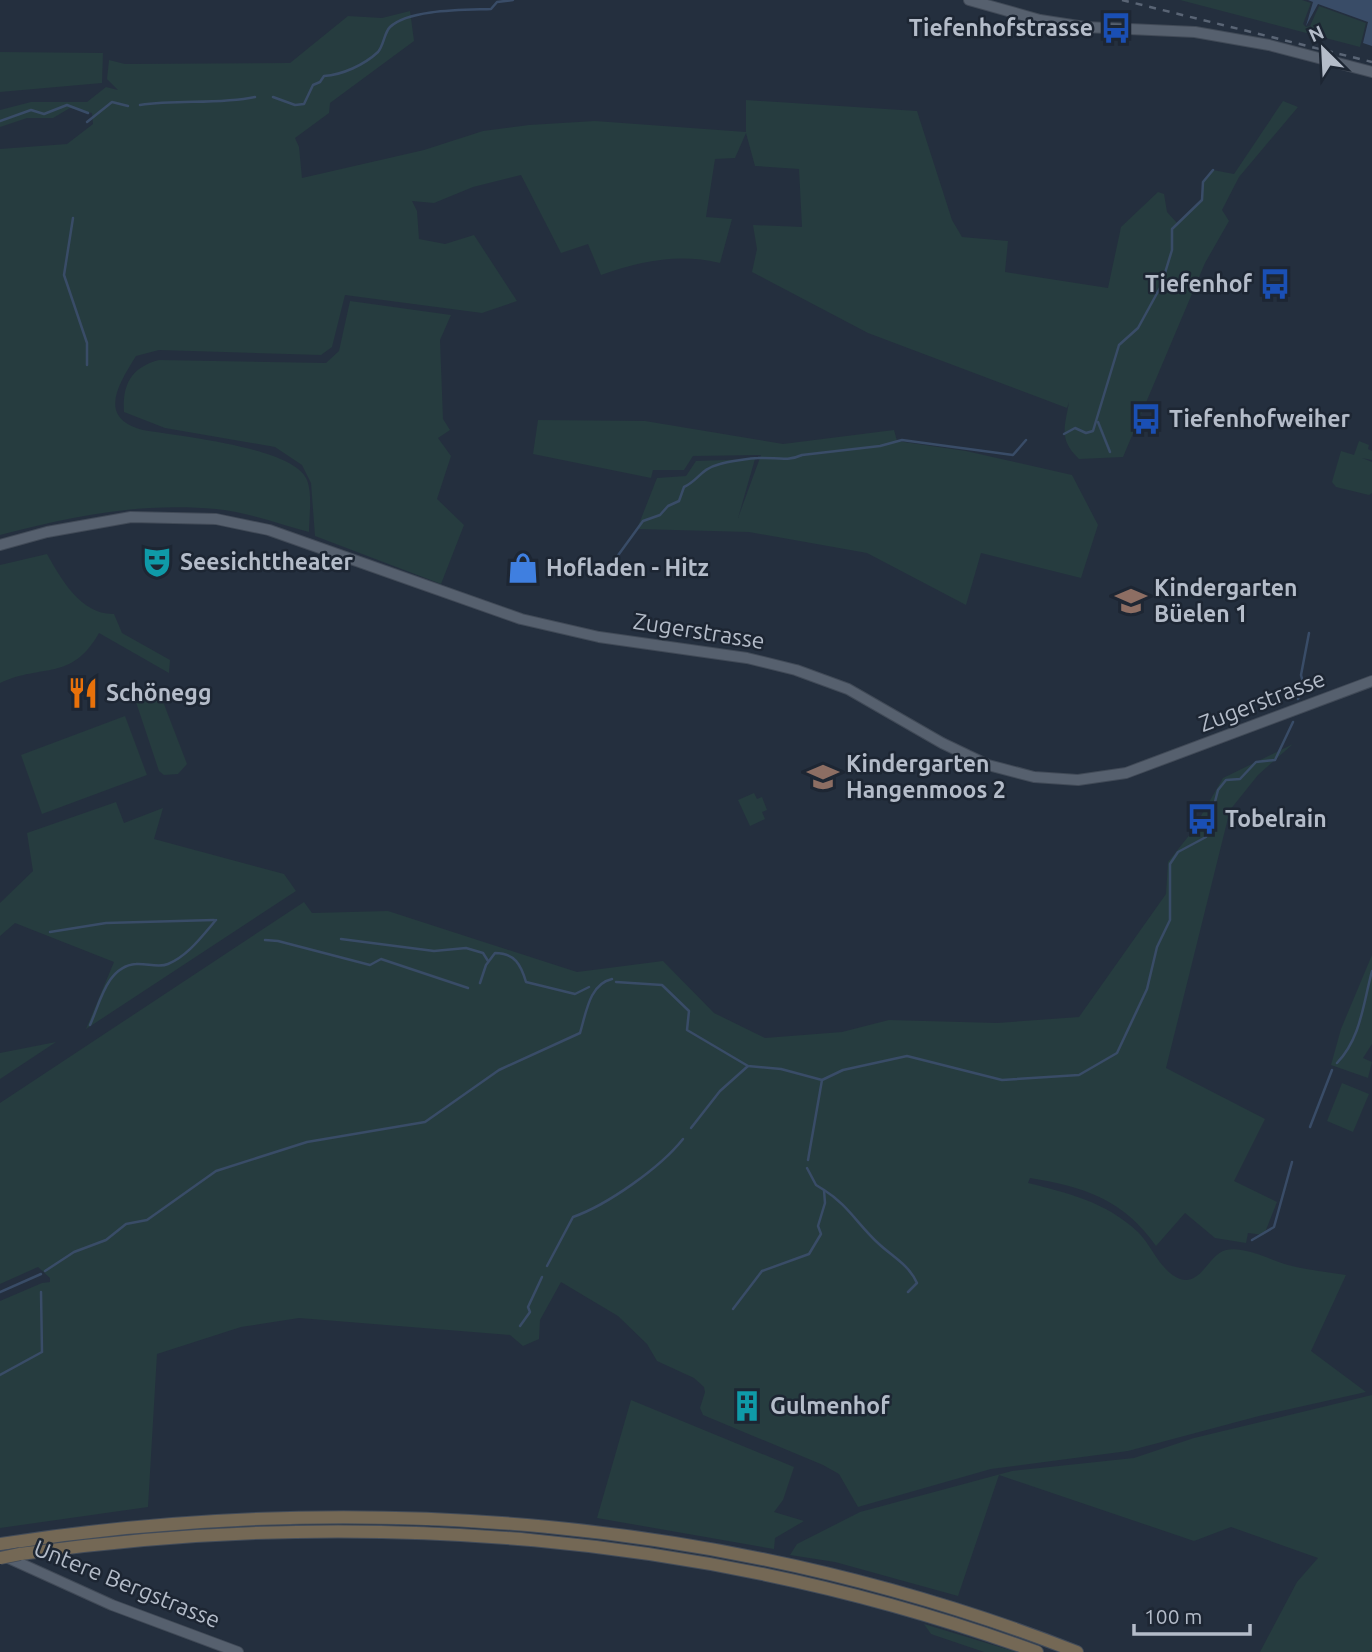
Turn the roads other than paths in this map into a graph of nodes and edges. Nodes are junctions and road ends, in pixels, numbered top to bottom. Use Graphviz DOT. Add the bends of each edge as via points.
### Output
graph roads {
  1 [pos="969,0"];
  2 [pos="1372,72"];
  3 [pos="0,545"];
  4 [pos="1372,681"];
  5 [pos="0,1544"];
  6 [pos="0,1556"];
  7 [pos="238,1652"];
  8 [pos="1037,1652"];
  9 [pos="1077,1652"];
  1 -- 2 [label="main road" via="1085,27 1195,32"];
  3 -- 4 [label="main road, Zugerstrasse" via="131,517 216,519 269,530 521,619 599,638 796,670 848,689 988,765 1034,777 1078,780 1126,773"];
  5 -- 9 [label="highway" via="126,1527 250,1518 391,1517 538,1526 672,1543 820,1573 953,1609"];
  6 -- 7 [label="main road, Untere Bergstrasse" via="112,1605"];
  6 -- 8 [label="highway, bridge" via="152,1538 282,1531 410,1531 520,1538 661,1555 799,1582 924,1615"];
}
